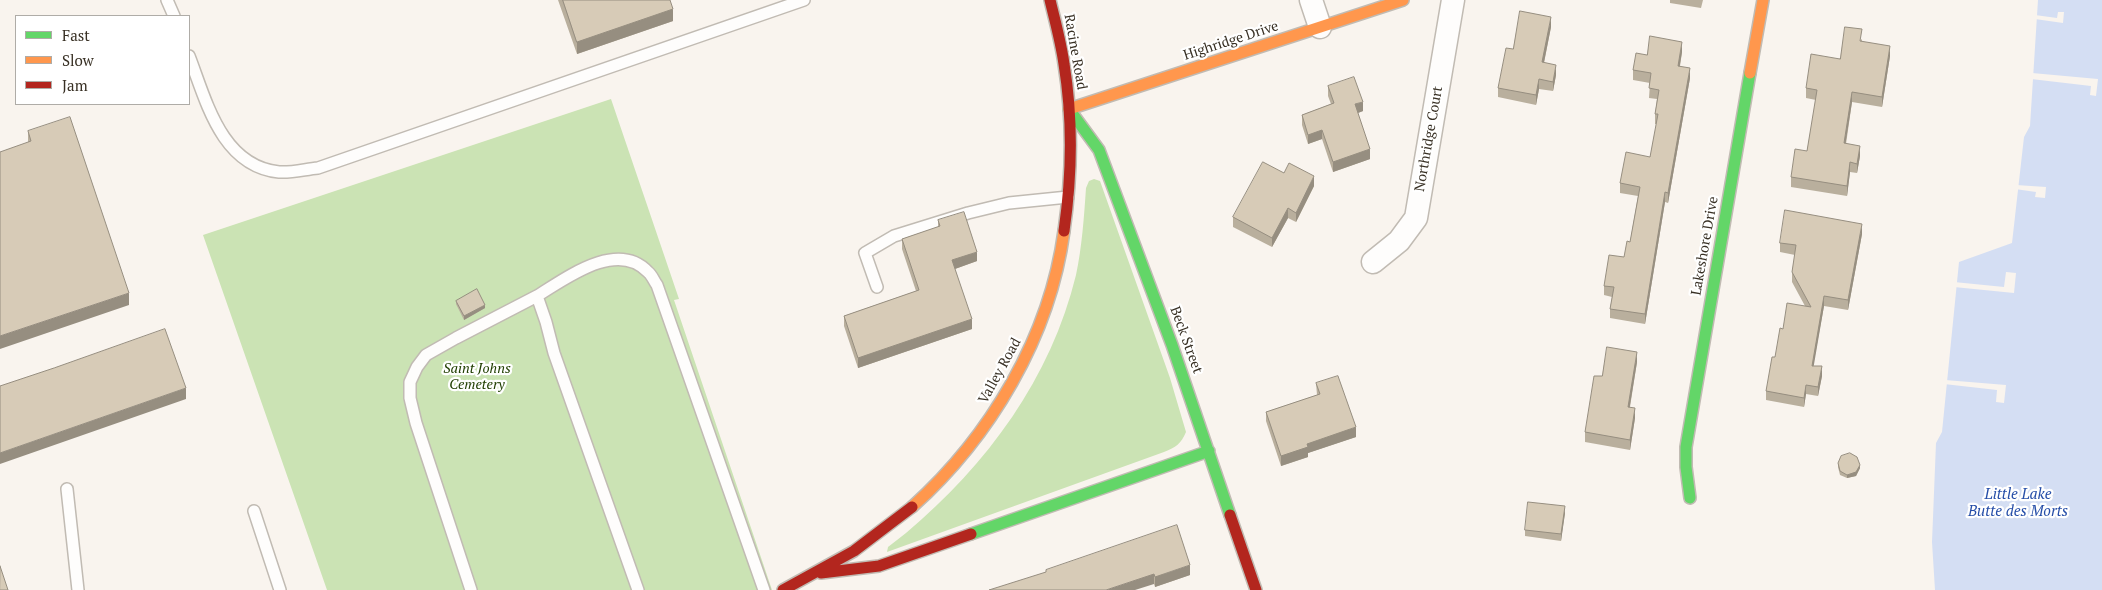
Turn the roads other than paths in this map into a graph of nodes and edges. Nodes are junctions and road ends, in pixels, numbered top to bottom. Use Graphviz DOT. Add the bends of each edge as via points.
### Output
graph roads {
  1 [pos="168,0"];
  2 [pos="804,0"];
  3 [pos="1050,0"];
  4 [pos="1311,0"];
  5 [pos="1403,0"];
  6 [pos="1453,0"];
  7 [pos="1763,0"];
  8 [pos="174,15"];
  9 [pos="1320,27"];
  10 [pos="190,59"];
  11 [pos="1069,109"];
  12 [pos="1068,197"];
  13 [pos="1373,262"];
  14 [pos="877,287"];
  15 [pos="537,296"];
  16 [pos="1209,451"];
  17 [pos="66,489"];
  18 [pos="1690,498"];
  19 [pos="254,511"];
  20 [pos="819,577"];
  21 [pos="78,590"];
  22 [pos="280,590"];
  23 [pos="471,590"];
  24 [pos="638,590"];
  25 [pos="764,590"];
  26 [pos="784,590"];
  27 [pos="1256,590"];
  1 -- 8 [label="lane"];
  2 -- 10 [label="lane" via="318,168 295,171 279,172 260,166 231,146 215,124"];
  3 -- 11 [label="street, Racine Road"];
  4 -- 9 [label="street"];
  5 -- 9 [label="street, Highridge Drive"];
  6 -- 13 [label="street, Northridge Court" via="1416,218 1399,240"];
  7 -- 18 [label="street, Lakeshore Drive" via="1686,447"];
  9 -- 11 [label="street, Highridge Drive"];
  11 -- 12 [label="street, Valley Road"];
  11 -- 16 [label="street, Beck Street" via="1099,150"];
  12 -- 14 [label="lane" via="1009,202 894,236 865,253"];
  12 -- 20 [label="street, Valley Road" via="1063,244 1051,294 1035,338 990,420 930,490 894,522"];
  15 -- 23 [label="lane" via="426,355 410,382 416,423"];
  15 -- 24 [label="lane"];
  15 -- 25 [label="lane" via="588,266 606,260 622,259 648,271 663,300"];
  16 -- 20 [label="street, Valley Road" via="880,566"];
  16 -- 27 [label="street, Beck Street"];
  17 -- 21 [label="lane"];
  19 -- 22 [label="lane"];
  20 -- 26 [label="street, Valley Road"];
}
